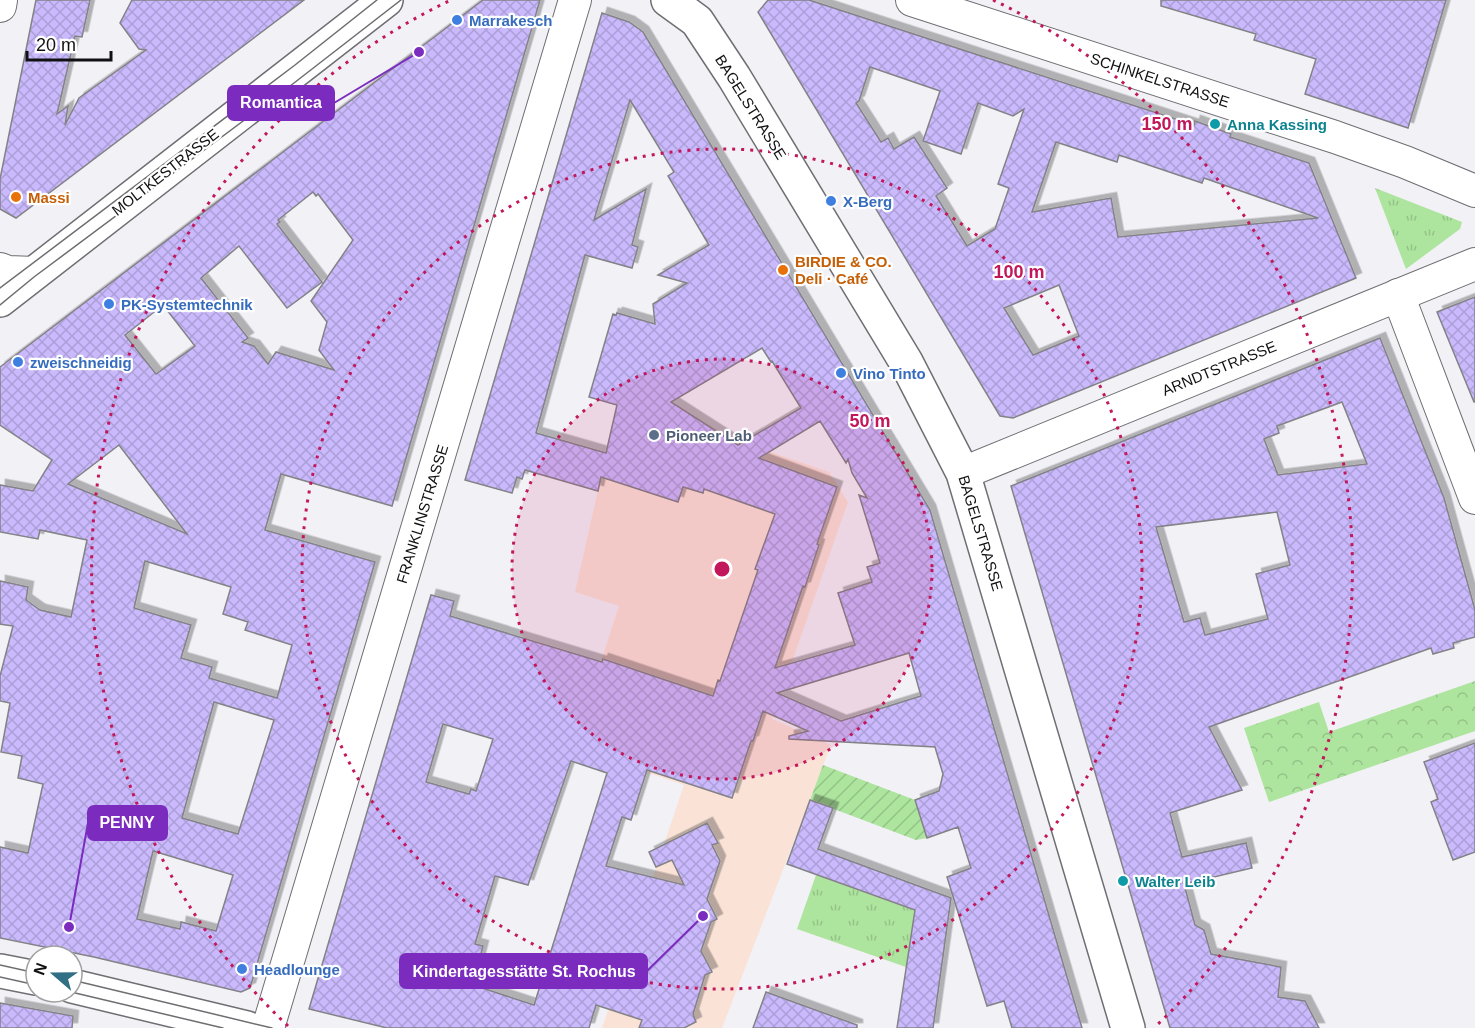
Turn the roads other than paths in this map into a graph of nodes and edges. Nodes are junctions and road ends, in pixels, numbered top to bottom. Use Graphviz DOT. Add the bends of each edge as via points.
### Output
graph roads {
  1 [pos="1,0"];
  2 [pos="386,0"];
  3 [pos="575,0"];
  4 [pos="912,0"];
  5 [pos="679,4"];
  6 [pos="0,6"];
  7 [pos="1475,191"];
  8 [pos="1475,264"];
  9 [pos="0,268"];
  10 [pos="35,273"];
  11 [pos="1398,295"];
  12 [pos="0,300"];
  13 [pos="963,473"];
  14 [pos="1475,498"];
  15 [pos="0,971"];
  16 [pos="24,976"];
  17 [pos="84,989"];
  18 [pos="247,1028"];
  19 [pos="268,1028"];
  20 [pos="1128,1028"];
  1 -- 6 [label="street"];
  2 -- 10 [label="street, MOLTKESTRASSE"];
  3 -- 19 [label="street, FRANKLINSTRASSE"];
  4 -- 7 [label="street, SCHINKELSTRASSE" via="1335,137"];
  5 -- 13 [label="street, BAGELSTRASSE" via="734,77 906,362"];
  8 -- 11 [label="street, ARNDTSTRASSE"];
  9 -- 10 [label="street"];
  10 -- 12 [label="street, MOLTKESTRASSE"];
  11 -- 13 [label="street, ARNDTSTRASSE"];
  11 -- 14 [label="street"];
  13 -- 20 [label="street, BAGELSTRASSE"];
  15 -- 16 [label="street"];
  17 -- 18 [label="street"];
}
